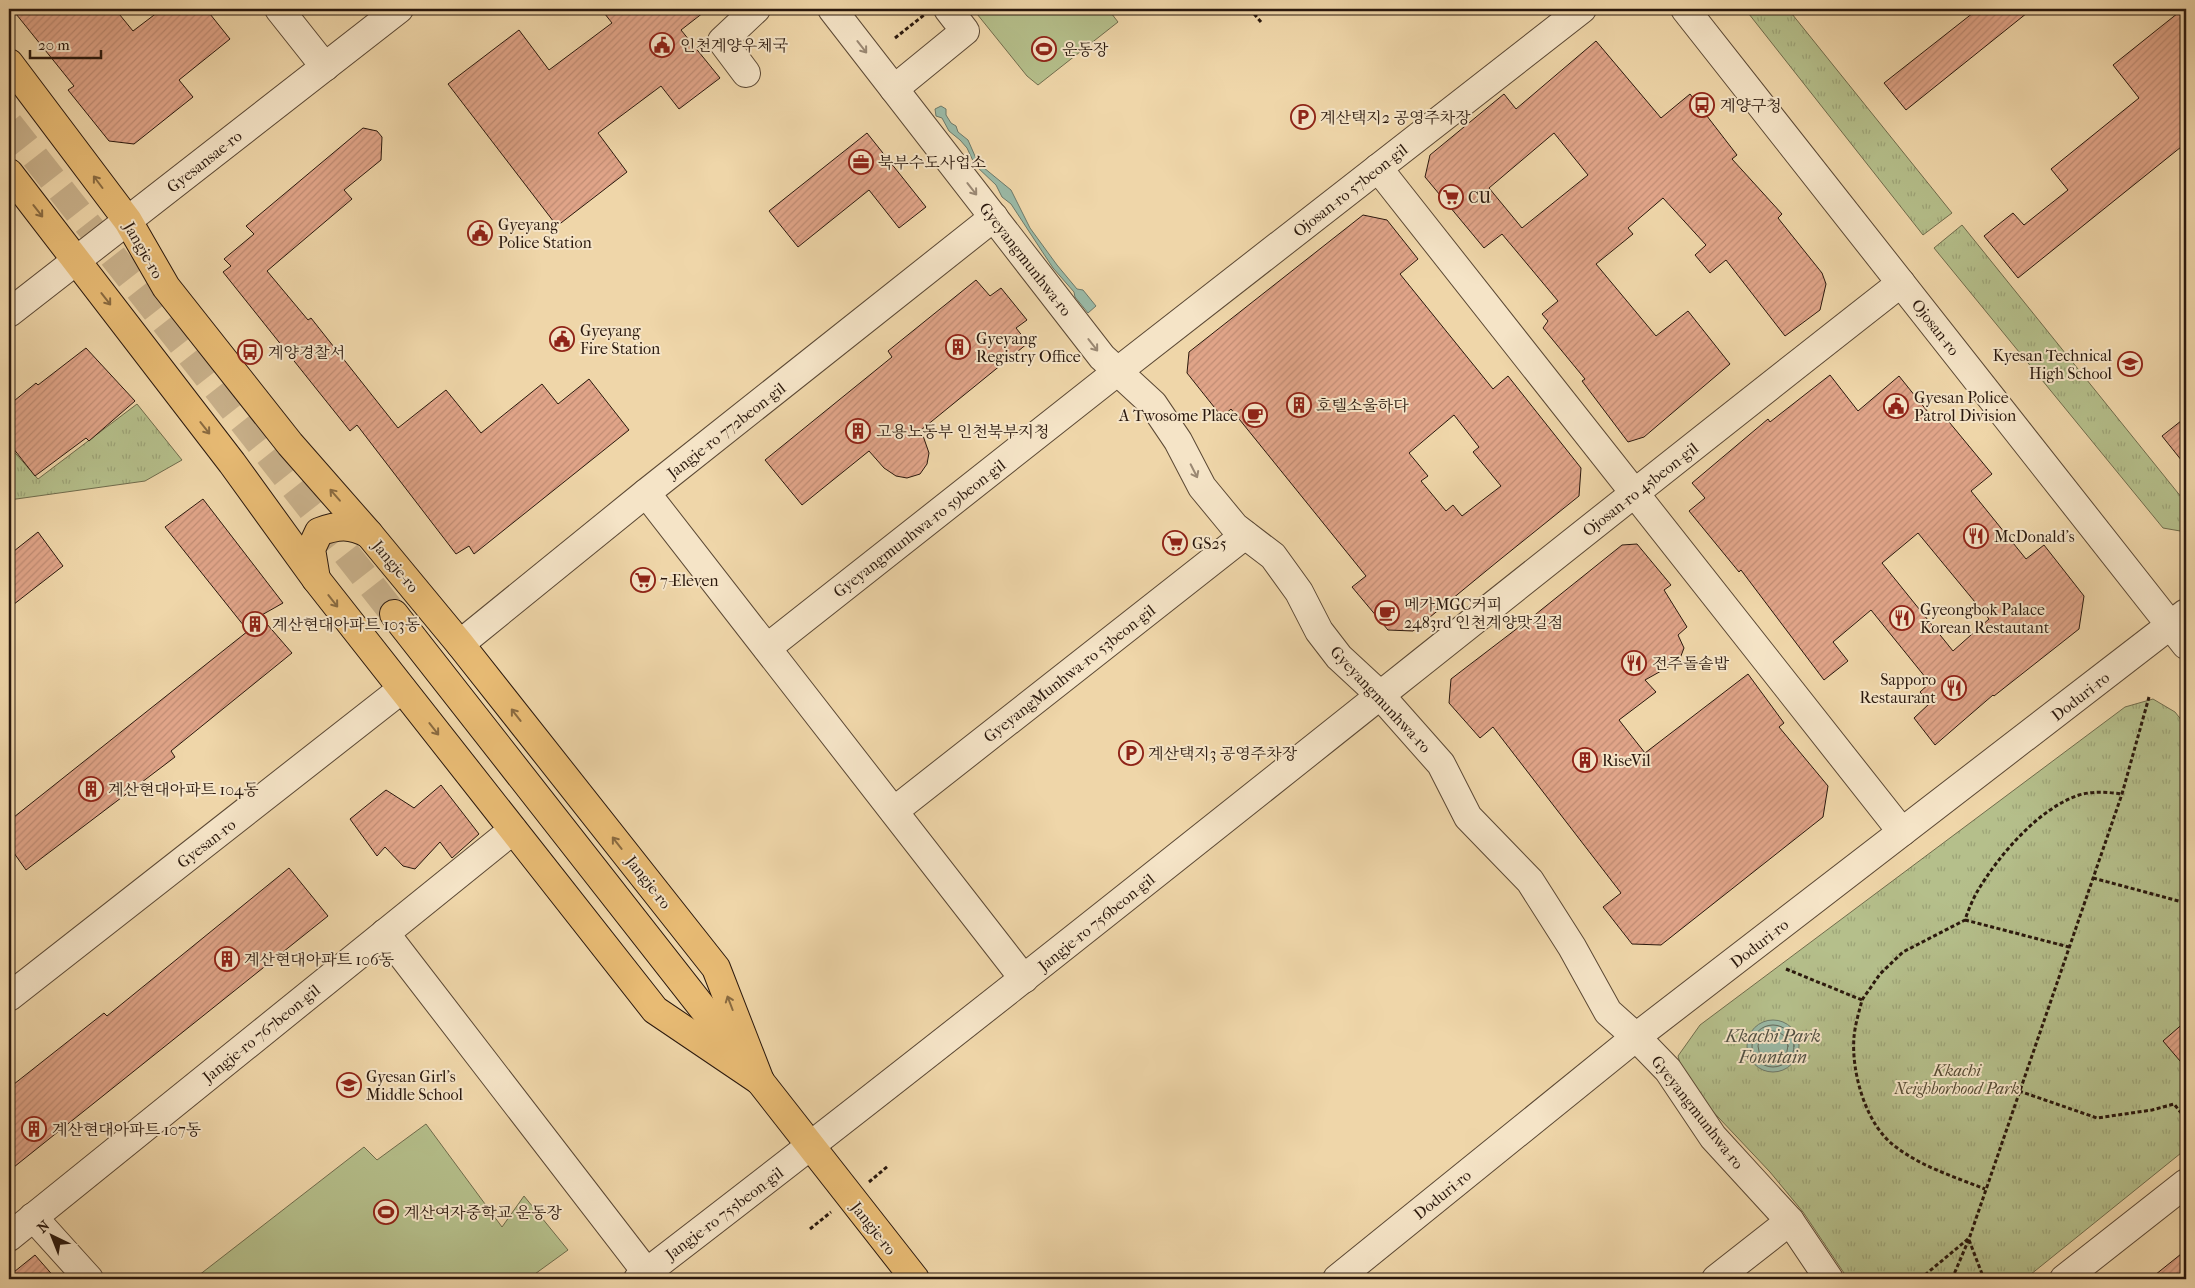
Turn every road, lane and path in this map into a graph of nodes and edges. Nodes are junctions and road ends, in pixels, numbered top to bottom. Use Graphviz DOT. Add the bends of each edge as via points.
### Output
graph roads {
  1 [pos="279,9"];
  2 [pos="399,9"];
  3 [pos="756,9"];
  4 [pos="832,9"];
  5 [pos="1250,9"];
  6 [pos="1582,9"];
  7 [pos="1685,9"];
  8 [pos="936,12"];
  9 [pos="1260,22"];
  10 [pos="895,38"];
  11 [pos="9,63"];
  12 [pos="325,67"];
  13 [pos="746,73"];
  14 [pos="894,89"];
  15 [pos="1378,168"];
  16 [pos="9,173"];
  17 [pos="994,217"];
  18 [pos="128,221"];
  19 [pos="76,261"];
  20 [pos="1901,283"];
  21 [pos="9,314"];
  22 [pos="1118,371"];
  23 [pos="646,493"];
  24 [pos="1634,493"];
  25 [pos="369,534"];
  26 [pos="1245,535"];
  27 [pos="316,579"];
  28 [pos="394,614"];
  29 [pos="2181,628"];
  30 [pos="460,644"];
  31 [pos="767,648"];
  32 [pos="402,689"];
  33 [pos="1379,694"];
  34 [pos="2149,697"];
  35 [pos="2122,794"];
  36 [pos="894,811"];
  37 [pos="513,830"];
  38 [pos="1902,832"];
  39 [pos="2092,878"];
  40 [pos="2186,903"];
  41 [pos="1965,920"];
  42 [pos="385,933"];
  43 [pos="2069,947"];
  44 [pos="1786,969"];
  45 [pos="1024,980"];
  46 [pos="9,997"];
  47 [pos="1862,1000"];
  48 [pos="1636,1037"];
  49 [pos="760,1081"];
  50 [pos="2019,1091"];
  51 [pos="2186,1119"];
  52 [pos="811,1147"];
  53 [pos="2186,1183"];
  54 [pos="1985,1189"];
  55 [pos="33,1217"];
  56 [pos="1790,1221"];
  57 [pos="9,1237"];
  58 [pos="1969,1239"];
  59 [pos="642,1276"];
  60 [pos="89,1279"];
  61 [pos="914,1279"];
  62 [pos="1337,1279"];
  63 [pos="1716,1279"];
  64 [pos="1829,1279"];
  65 [pos="1920,1279"];
  66 [pos="1952,1279"];
  67 [pos="1984,1279"];
  68 [pos="2064,1279"];
  1 -- 12 [label="street"];
  2 -- 12 [label="street, Gyesansae-ro"];
  3 -- 13 [label="street" via="722,41"];
  4 -- 14 [label="street, Gyeyangmunhwa-ro, one-way"];
  5 -- 9 [label="path"];
  6 -- 15 [label="street, Ojosan-ro 57beon-gil"];
  7 -- 20 [label="street, Ojosan-ro"];
  8 -- 10 [label="path"];
  8 -- 14 [label="street" via="965,31"];
  18 -- 11 [label="main road, Jangje-ro, one-way"];
  12 -- 18 [label="street, Gyesansae-ro"];
  14 -- 17 [label="street, Gyeyangmunhwa-ro, one-way"];
  15 -- 22 [label="street, Ojosan-ro 57beon-gil"];
  15 -- 24 [label="street"];
  16 -- 19 [label="main road, Jangje-ro, one-way"];
  17 -- 22 [label="street, Gyeyangmunhwa-ro, one-way" via="1102,357"];
  17 -- 23 [label="street, Jangje-ro 772beon-gil"];
  18 -- 19 [label="street, Gyesansae-ro"];
  25 -- 18 [label="main road, Jangje-ro, one-way" via="290,444 166,287"];
  19 -- 21 [label="street, Gyesansae-ro"];
  19 -- 27 [label="main road, Jangje-ro, one-way" via="232,463"];
  20 -- 24 [label="street, Ojosan-ro 45beon-gil"];
  20 -- 29 [label="street, Ojosan-ro"];
  22 -- 26 [label="street, Gyeyangmunhwa-ro, one-way" via="1153,404 1178,441 1202,487 1234,527"];
  22 -- 31 [label="street, Gyeyangmunhwa-ro 59beon-gil"];
  23 -- 30 [label="street, Jangje-ro 772beon-gil"];
  23 -- 31 [label="street"];
  24 -- 33 [label="street, Ojosan-ro 45beon-gil"];
  24 -- 38 [label="street"];
  25 -- 27 [label="main road" via="359,528 336,525 319,532 311,549"];
  25 -- 30 [label="main road, Jangje-ro"];
  26 -- 33 [label="street, Gyeyangmunhwa-ro" via="1273,556 1299,592 1319,631 1339,657"];
  26 -- 36 [label="street, GyeyangMunhwa-ro 53beon-gil"];
  27 -- 32 [label="main road, Jangje-ro, one-way"];
  28 -- 49 [label="main road, Jangje-ro"];
  29 -- 38 [label="street, Doduri-ro"];
  49 -- 30 [label="main road, Jangje-ro, one-way" via="716,968"];
  31 -- 36 [label="street"];
  32 -- 37 [label="main road, Jangje-ro, one-way"];
  32 -- 46 [label="street, Gyesan-ro"];
  33 -- 45 [label="street, Jangje-ro 756beon-gil"];
  33 -- 48 [label="street, Gyeyangmunhwa-ro" via="1441,764 1468,817 1530,882 1572,947 1608,1012"];
  34 -- 35 [label="path"];
  35 -- 39 [label="path"];
  35 -- 41 [label="path" via="2079,795 2050,811 1996,862 1976,893"];
  36 -- 45 [label="street"];
  37 -- 42 [label="street, Jangje-ro 767beon-gil"];
  37 -- 49 [label="main road, Jangje-ro" via="655,1010"];
  38 -- 48 [label="street, Doduri-ro"];
  39 -- 40 [label="path"];
  39 -- 43 [label="path"];
  41 -- 43 [label="path"];
  41 -- 47 [label="path" via="1903,952 1880,974"];
  42 -- 55 [label="street, Jangje-ro 767beon-gil"];
  42 -- 59 [label="street"];
  43 -- 50 [label="path"];
  44 -- 47 [label="path"];
  45 -- 52 [label="street, Jangje-ro 756beon-gil"];
  47 -- 54 [label="path" via="1854,1036 1855,1065 1862,1096 1876,1126 1894,1146 1924,1164"];
  48 -- 56 [label="street, Gyeyangmunhwa-ro" via="1668,1070 1713,1137"];
  48 -- 62 [label="street, Doduri-ro"];
  49 -- 52 [label="main road, Jangje-ro"];
  50 -- 51 [label="path" via="2097,1118 2174,1104"];
  50 -- 54 [label="path"];
  52 -- 59 [label="street, Jangje-ro 755beon-gil"];
  52 -- 61 [label="main road, Jangje-ro"];
  53 -- 68 [label="street"];
  54 -- 58 [label="path"];
  55 -- 57 [label="street, Jangje-ro 767beon-gil"];
  55 -- 60 [label="street"];
  56 -- 63 [label="street"];
  56 -- 64 [label="street, Gyeyangmunhwa-ro"];
  58 -- 65 [label="path"];
  58 -- 66 [label="path"];
  58 -- 67 [label="path"];
}
